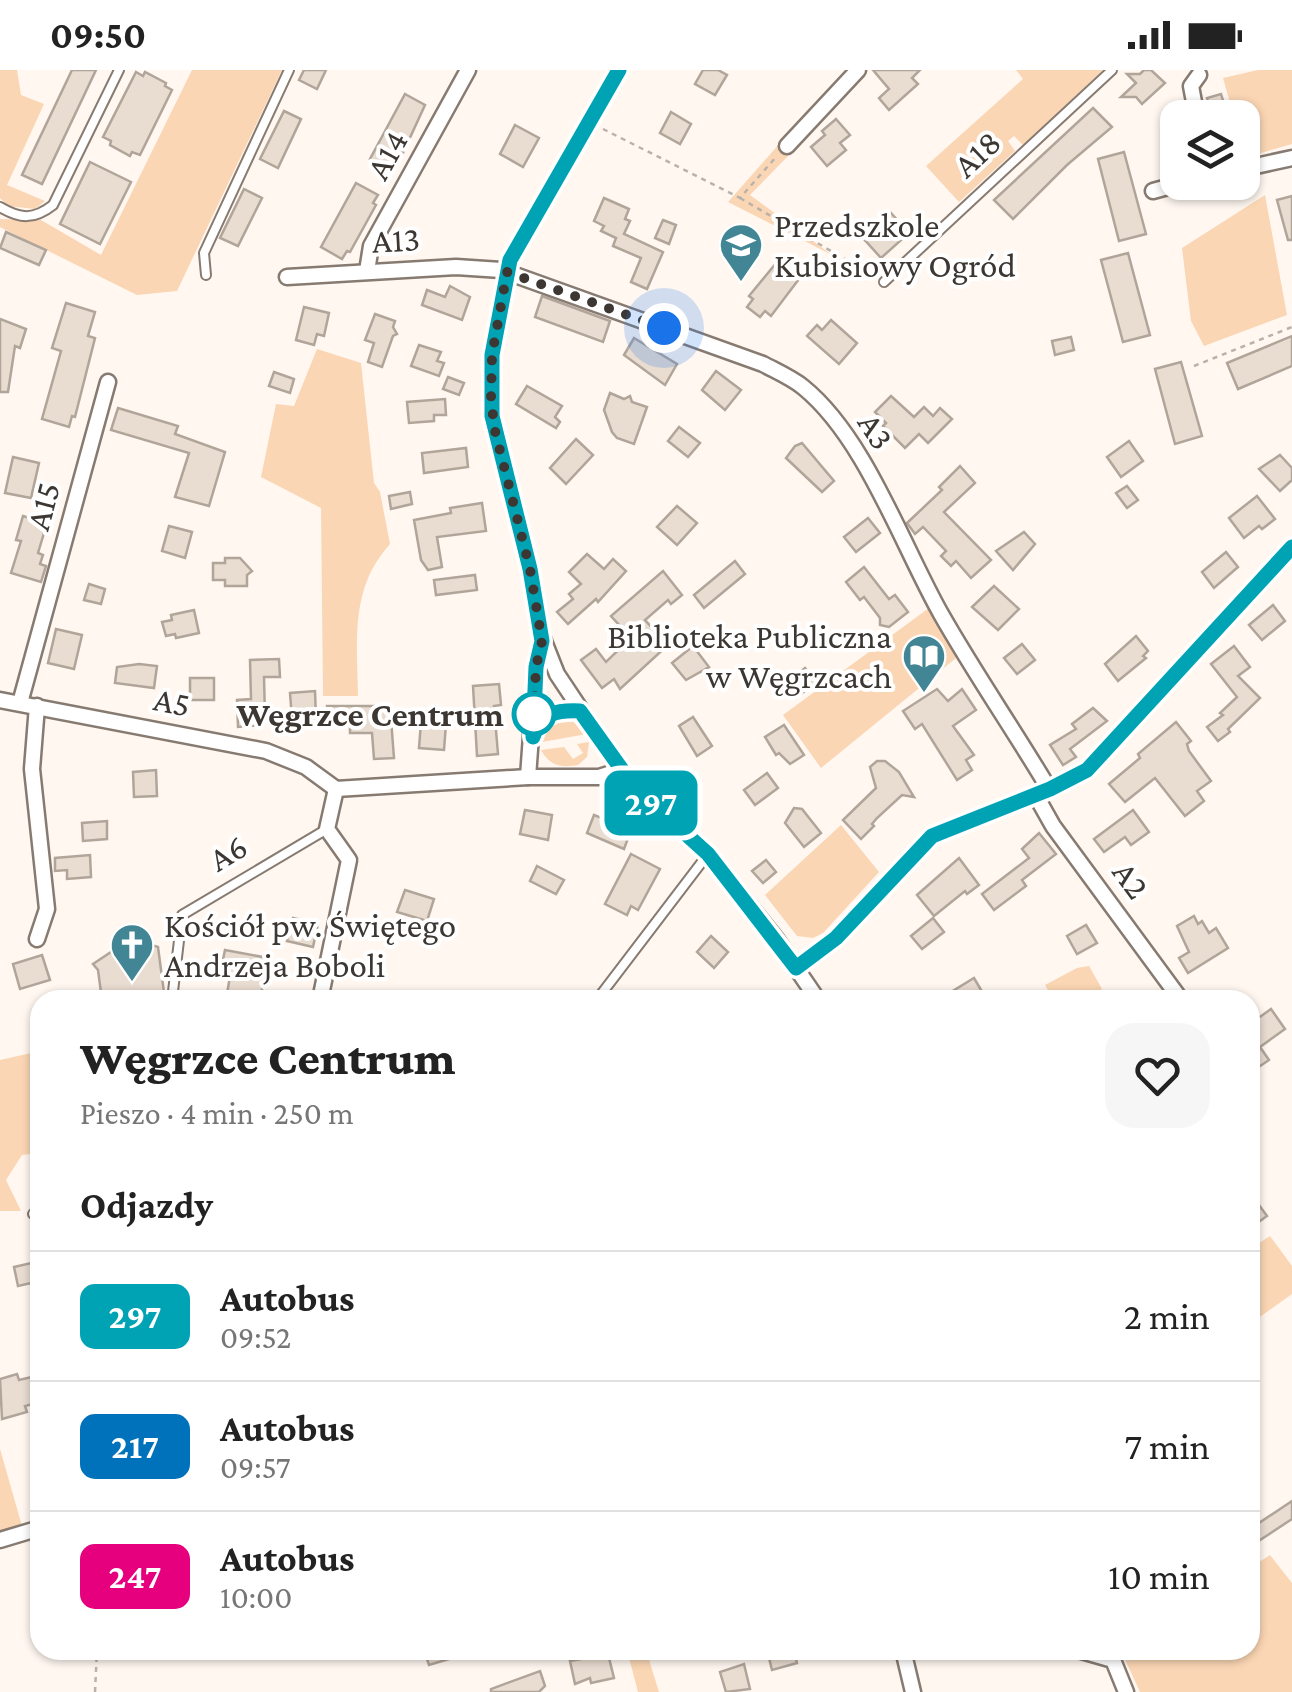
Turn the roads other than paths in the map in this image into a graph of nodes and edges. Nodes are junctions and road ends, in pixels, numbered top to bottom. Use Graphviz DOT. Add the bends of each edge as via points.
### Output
graph roads {
  1 [pos="120,70"];
  2 [pos="289,70"];
  3 [pos="468,70"];
  4 [pos="619,70"];
  5 [pos="858,70"];
  6 [pos="1112,70"];
  7 [pos="1197,72"];
  8 [pos="1194,100"];
  9 [pos="786,146"];
  10 [pos="1292,158"];
  11 [pos="1260,166"];
  12 [pos="1160,188"];
  13 [pos="1153,190"];
  14 [pos="0,207"];
  15 [pos="367,271"];
  16 [pos="507,272"];
  17 [pos="206,275"];
  18 [pos="288,277"];
  19 [pos="884,282"];
  20 [pos="108,382"];
  21 [pos="1292,548"];
  22 [pos="542,641"];
  23 [pos="0,700"];
  24 [pos="20,703"];
  25 [pos="38,706"];
  26 [pos="580,711"];
  27 [pos="533,737"];
  28 [pos="621,770"];
  29 [pos="528,777"];
  30 [pos="336,789"];
  31 [pos="1042,792"];
  32 [pos="327,828"];
  33 [pos="708,854"];
  34 [pos="37,939"];
  35 [pos="796,968"];
  36 [pos="173,990"];
  37 [pos="322,990"];
  38 [pos="604,990"];
  39 [pos="811,990"];
  40 [pos="1173,990"];
  41 [pos="30,1531"];
  42 [pos="0,1540"];
  43 [pos="905,1660"];
  44 [pos="1113,1660"];
  45 [pos="913,1692"];
  46 [pos="1126,1692"];
  1 -- 14 [label="lane" via="53,205 28,217"];
  2 -- 17 [label="lane" via="204,253"];
  3 -- 15 [label="street, A14" via="371,246"];
  4 -- 16 [label="street"];
  5 -- 9 [label="street"];
  6 -- 19 [label="lane, A18"];
  7 -- 8 [label="street"];
  10 -- 11 [label="street"];
  12 -- 13 [label="street"];
  15 -- 16 [label="street, A13"];
  15 -- 18 [label="street, A13"];
  16 -- 22 [label="street" via="491,367 492,416"];
  16 -- 31 [label="street, A3" via="763,364 803,387 838,424 887,505 928,592"];
  20 -- 24 [label="street, A15"];
  21 -- 31 [label="street" via="1106,752 1087,770"];
  22 -- 26 [label="street"];
  22 -- 27 [label="street"];
  23 -- 24 [label="street, A5"];
  24 -- 25 [label="street, A5"];
  25 -- 30 [label="street, A5" via="266,752 306,767"];
  25 -- 34 [label="street" via="32,769 47,909"];
  26 -- 27 [label="street" via="552,712"];
  26 -- 28 [label="street"];
  27 -- 29 [label="street"];
  28 -- 29 [label="street" via="599,777"];
  28 -- 33 [label="street"];
  29 -- 30 [label="street"];
  30 -- 32 [label="street"];
  31 -- 35 [label="street" via="932,836 836,938"];
  31 -- 40 [label="street, A2" via="1054,826"];
  32 -- 36 [label="lane, A6" via="182,915"];
  32 -- 37 [label="street" via="349,860"];
  33 -- 35 [label="street"];
  33 -- 38 [label="lane"];
  35 -- 39 [label="street"];
  41 -- 42 [label="street"];
  43 -- 45 [label="street"];
  44 -- 46 [label="street"];
}
